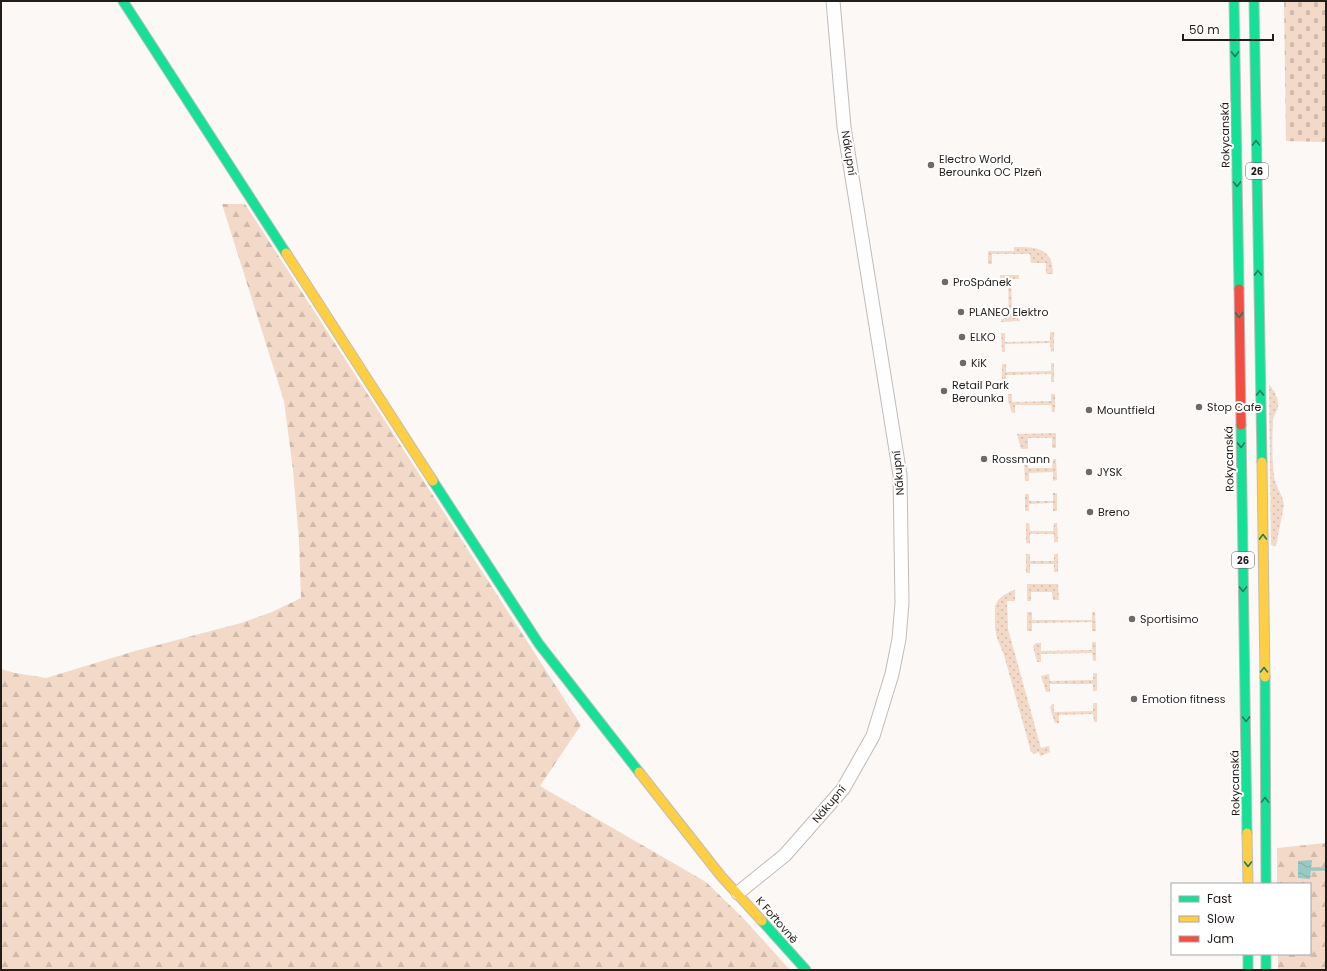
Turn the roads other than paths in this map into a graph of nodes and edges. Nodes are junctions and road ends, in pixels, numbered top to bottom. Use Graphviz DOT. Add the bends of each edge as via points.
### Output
graph roads {
  1 [pos="123,1"];
  2 [pos="833,1"];
  3 [pos="1234,1"];
  4 [pos="1254,1"];
  5 [pos="1278,838"];
  6 [pos="1265,839"];
  7 [pos="1248,883"];
  8 [pos="1266,883"];
  9 [pos="734,890"];
  10 [pos="1248,955"];
  11 [pos="1266,955"];
  12 [pos="1247,968"];
  13 [pos="806,970"];
  14 [pos="1266,970"];
  1 -- 9 [label="main road, K Fořtovně" via="539,644"];
  2 -- 9 [label="street, Nákupní" via="844,127 900,475 900,639 892,674 872,736 843,789 785,855"];
  3 -- 7 [label="main road, Rokycanská / 26, one-way"];
  6 -- 4 [label="main road, 26, one-way" via="1264,604"];
  5 -- 6 [label="main road"];
  6 -- 8 [label="main road, 26"];
  9 -- 13 [label="main road, K Fořtovně"];
  10 -- 12 [label="main road"];
  11 -- 14 [label="main road"];
}
